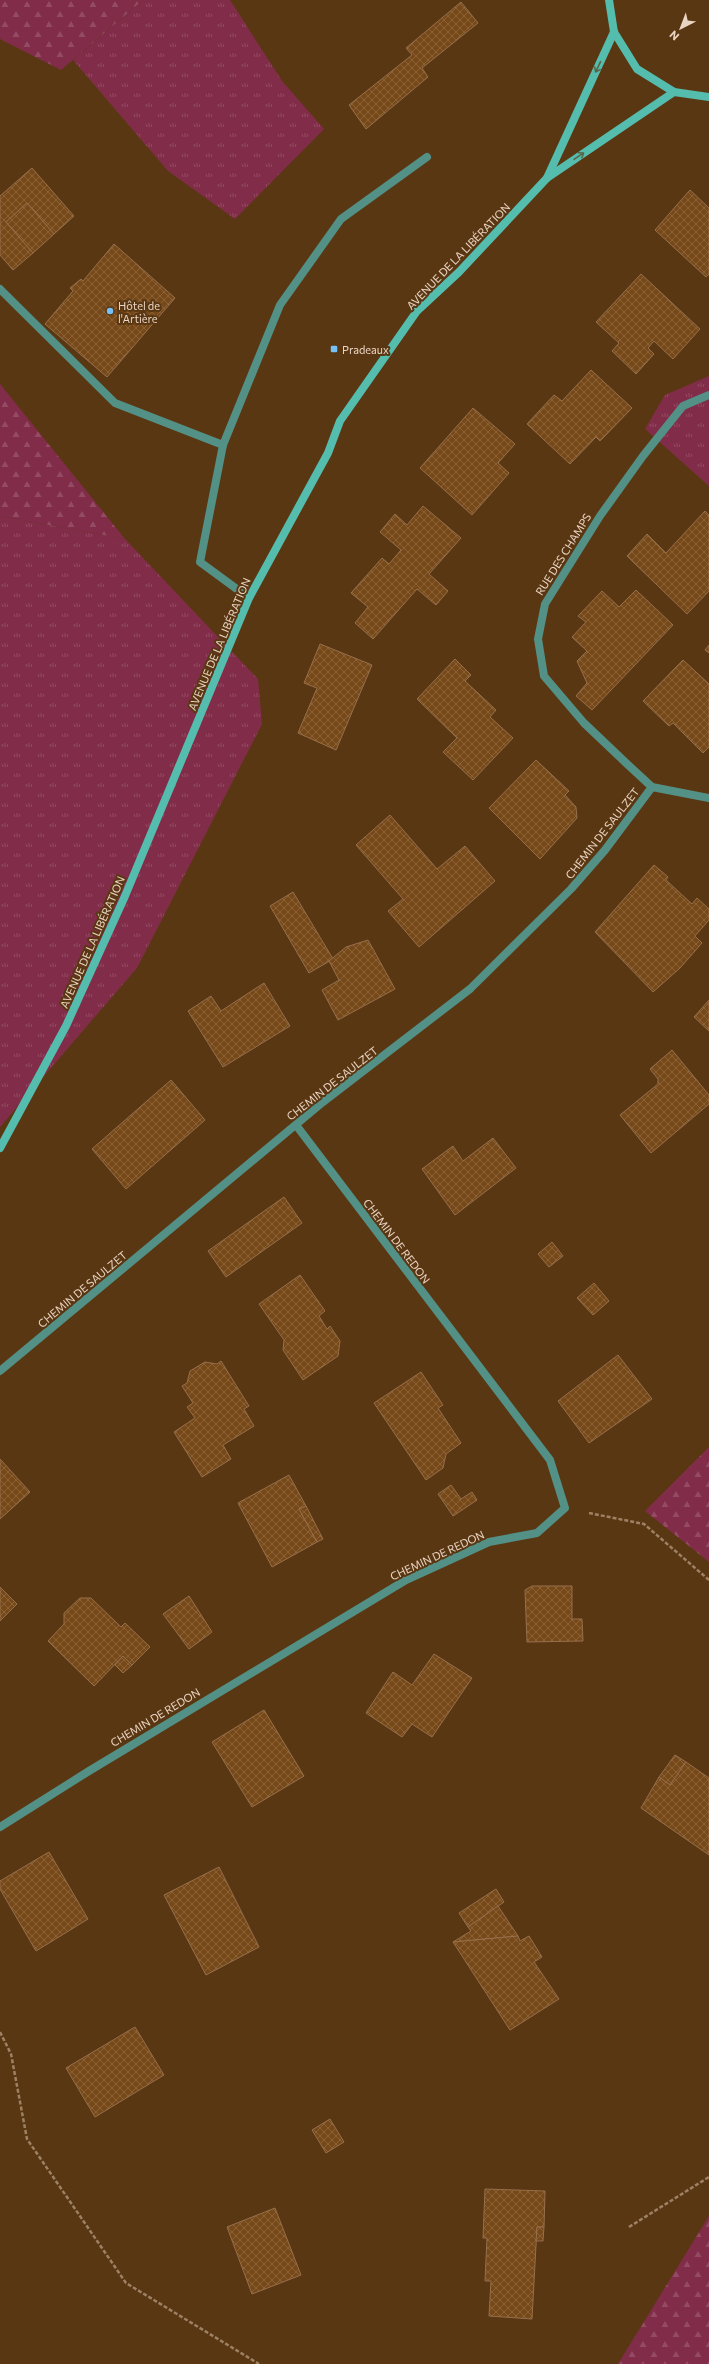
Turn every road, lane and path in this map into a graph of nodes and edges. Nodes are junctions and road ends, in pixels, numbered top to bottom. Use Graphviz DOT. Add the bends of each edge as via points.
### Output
graph roads {
  1 [pos="609,0"];
  2 [pos="614,32"];
  3 [pos="674,92"];
  4 [pos="709,97"];
  5 [pos="427,157"];
  6 [pos="547,178"];
  7 [pos="0,290"];
  8 [pos="709,395"];
  9 [pos="223,445"];
  10 [pos="249,598"];
  11 [pos="652,787"];
  12 [pos="709,798"];
  13 [pos="296,1126"];
  14 [pos="0,1148"];
  15 [pos="0,1371"];
  16 [pos="565,1508"];
  17 [pos="709,1580"];
  18 [pos="0,1828"];
  19 [pos="0,2032"];
  20 [pos="709,2177"];
  21 [pos="629,2228"];
  22 [pos="259,2364"];
  1 -- 2 [label="main road"];
  2 -- 3 [label="main road" via="637,69"];
  2 -- 6 [label="main road, AVENUE DE LA LIBÉRATION, one-way"];
  3 -- 4 [label="main road"];
  6 -- 3 [label="main road, AVENUE DE LA LIBÉRATION, one-way"];
  5 -- 9 [label="street" via="341,219 280,305"];
  6 -- 10 [label="main road, AVENUE DE LA LIBÉRATION" via="459,272 417,311 382,358 340,421 328,453"];
  7 -- 9 [label="street" via="115,403"];
  8 -- 11 [label="street, RUE DES CHAMPS" via="683,406 600,516 545,604 538,639 544,676 584,723"];
  9 -- 10 [label="street" via="200,562"];
  10 -- 14 [label="main road, AVENUE DE LA LIBÉRATION" via="122,904 66,1026"];
  11 -- 12 [label="street"];
  11 -- 13 [label="street, CHEMIN DE SAULZET" via="605,850 571,889 470,989"];
  13 -- 15 [label="street, CHEMIN DE SAULZET"];
  13 -- 16 [label="street, CHEMIN DE REDON" via="550,1460"];
  16 -- 17 [label="path" via="644,1524"];
  16 -- 18 [label="street, CHEMIN DE REDON" via="537,1533 489,1542 406,1580 89,1771"];
  19 -- 22 [label="path" via="10,2054 27,2139 126,2283"];
  20 -- 21 [label="path"];
}
